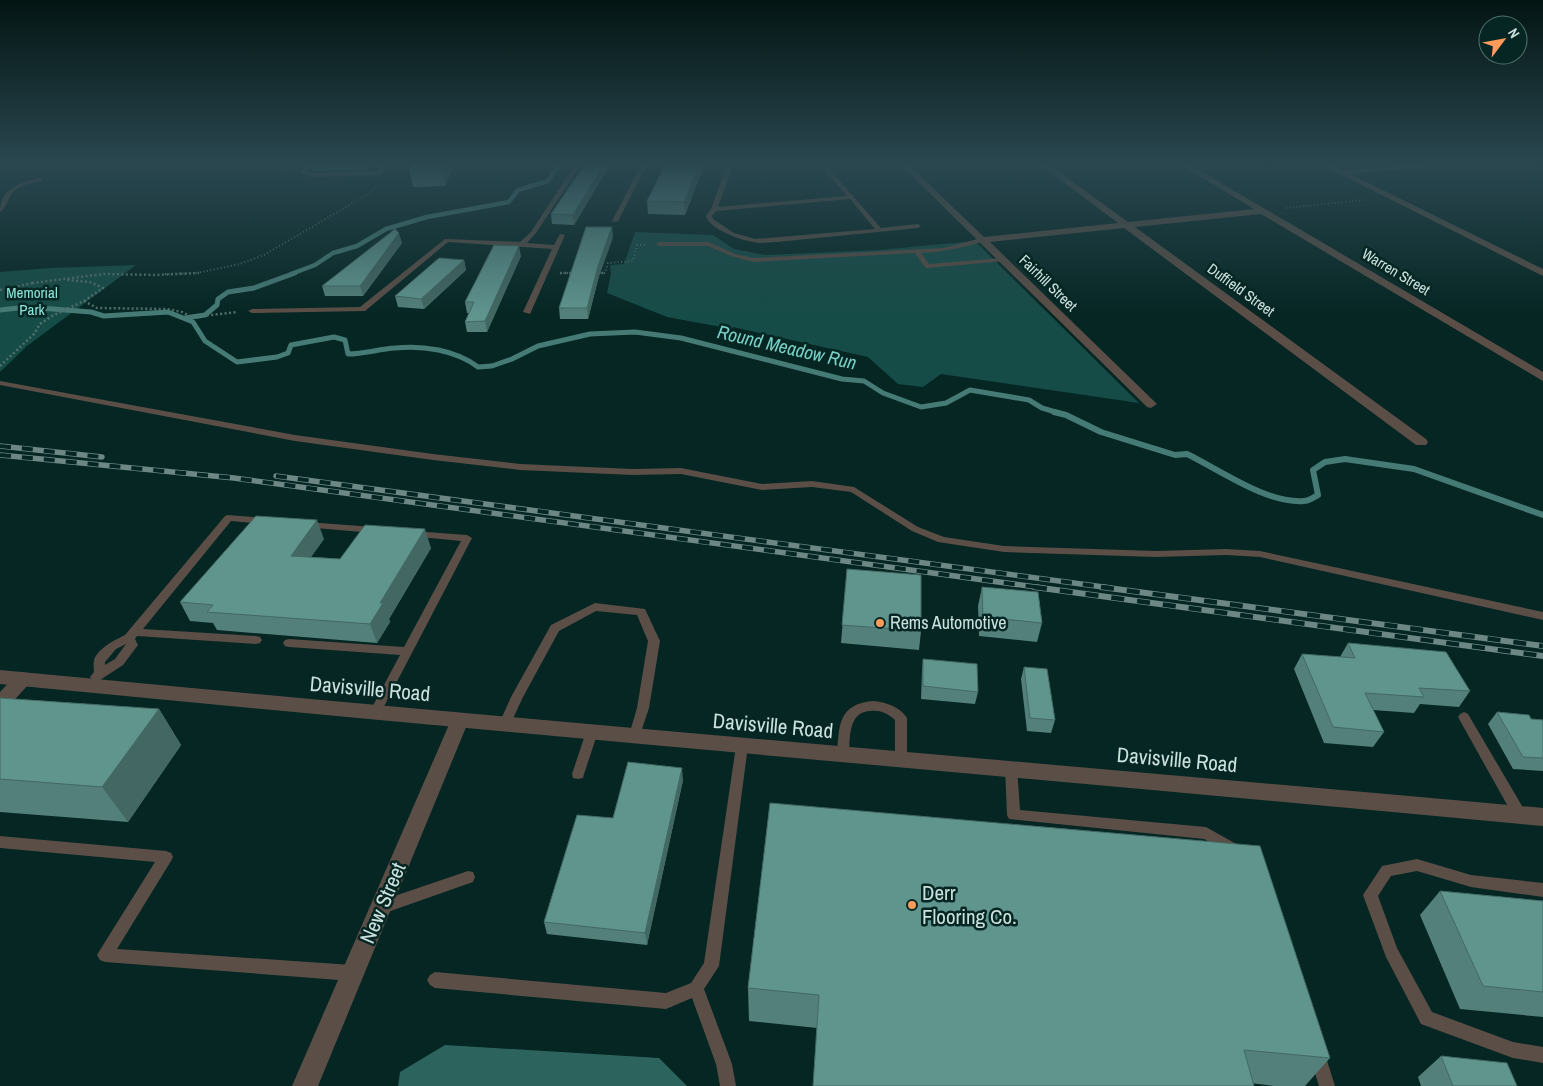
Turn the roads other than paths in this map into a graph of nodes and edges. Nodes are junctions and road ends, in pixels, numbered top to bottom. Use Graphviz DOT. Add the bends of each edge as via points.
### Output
graph roads {
  1 [pos="545,214"];
  2 [pos="618,214"];
  3 [pos="711,214"];
  4 [pos="865,214"];
  5 [pos="955,214"];
  6 [pos="1112,214"];
  7 [pos="1235,214"];
  8 [pos="1268,214"];
  9 [pos="1424,214"];
  10 [pos="614,222"];
  11 [pos="1126,224"];
  12 [pos="918,226"];
  13 [pos="878,230"];
  14 [pos="562,235"];
  15 [pos="982,240"];
  16 [pos="522,244"];
  17 [pos="659,244"];
  18 [pos="556,247"];
  19 [pos="916,251"];
  20 [pos="1002,260"];
  21 [pos="1543,273"];
  22 [pos="252,310"];
  23 [pos="527,312"];
  24 [pos="1543,377"];
  25 [pos="0,383"];
  26 [pos="1151,404"];
  27 [pos="1421,442"];
  28 [pos="276,522"];
  29 [pos="295,524"];
  30 [pos="381,531"];
  31 [pos="400,533"];
  32 [pos="1543,616"];
  33 [pos="131,635"];
  34 [pos="256,640"];
  35 [pos="289,643"];
  36 [pos="408,651"];
  37 [pos="0,677"];
  38 [pos="23,679"];
  39 [pos="94,679"];
  40 [pos="0,704"];
  41 [pos="375,713"];
  42 [pos="1464,717"];
  43 [pos="460,720"];
  44 [pos="506,724"];
  45 [pos="592,732"];
  46 [pos="634,736"];
  47 [pos="742,746"];
  48 [pos="842,755"];
  49 [pos="901,759"];
  50 [pos="1011,768"];
  51 [pos="578,774"];
  52 [pos="1520,815"];
  53 [pos="1543,817"];
  54 [pos="0,842"];
  55 [pos="1245,857"];
  56 [pos="468,876"];
  57 [pos="1543,890"];
  58 [pos="381,908"];
  59 [pos="352,973"];
  60 [pos="435,980"];
  61 [pos="696,988"];
  62 [pos="1312,1039"];
  63 [pos="1543,1055"];
  64 [pos="304,1086"];
  65 [pos="728,1086"];
  66 [pos="1327,1086"];
  1 -- 16 [label="lane"];
  2 -- 10 [label="lane"];
  3 -- 13 [label="lane" via="710,220 732,234 755,240"];
  4 -- 13 [label="lane"];
  5 -- 15 [label="street, Fairhill Street"];
  6 -- 11 [label="street, Duffield Street"];
  7 -- 11 [label="street"];
  8 -- 24 [label="street, Warren Street"];
  9 -- 21 [label="street"];
  11 -- 15 [label="street"];
  11 -- 27 [label="street, Duffield Street"];
  12 -- 13 [label="lane"];
  14 -- 18 [label="lane"];
  15 -- 19 [label="lane" via="943,250"];
  15 -- 20 [label="street, Fairhill Street"];
  16 -- 18 [label="lane"];
  16 -- 22 [label="lane" via="447,240 362,309"];
  17 -- 19 [label="lane" via="709,244 753,260"];
  18 -- 23 [label="lane"];
  19 -- 20 [label="lane" via="927,266"];
  20 -- 26 [label="street, Fairhill Street"];
  25 -- 32 [label="lane" via="295,438 433,457 520,467 681,471 762,487 829,486 854,490 915,529 942,540 1004,549 1260,554"];
  28 -- 33 [label="lane" via="228,518"];
  29 -- 30 [label="lane"];
  31 -- 36 [label="lane" via="467,538"];
  33 -- 34 [label="lane"];
  33 -- 39 [label="lane" via="132,645 119,662"];
  35 -- 36 [label="lane"];
  36 -- 41 [label="lane"];
  37 -- 38 [label="street, Davisville Road"];
  38 -- 39 [label="street, Davisville Road"];
  38 -- 40 [label="street"];
  39 -- 41 [label="street, Davisville Road"];
  41 -- 43 [label="street, Davisville Road"];
  42 -- 52 [label="lane"];
  43 -- 44 [label="street, Davisville Road"];
  43 -- 58 [label="street, New Street"];
  44 -- 45 [label="street, Davisville Road"];
  44 -- 46 [label="lane" via="555,628 595,607 641,612 654,640 643,708"];
  45 -- 46 [label="street, Davisville Road"];
  45 -- 51 [label="lane"];
  46 -- 47 [label="street, Davisville Road"];
  47 -- 48 [label="street, Davisville Road"];
  47 -- 61 [label="lane" via="711,966"];
  48 -- 49 [label="street, Davisville Road"];
  48 -- 49 [label="lane" via="850,712 862,705 879,706 892,709 901,718"];
  49 -- 50 [label="street, Davisville Road"];
  50 -- 52 [label="street, Davisville Road"];
  50 -- 55 [label="lane" via="1014,815 1206,833"];
  52 -- 53 [label="street, Davisville Road"];
  54 -- 59 [label="lane" via="166,857 105,955"];
  56 -- 58 [label="lane"];
  57 -- 63 [label="lane" via="1470,880 1417,865 1387,870 1370,895 1392,952 1427,1018 1513,1050"];
  58 -- 59 [label="street, New Street"];
  59 -- 64 [label="street, New Street"];
  60 -- 61 [label="lane" via="666,1000"];
  61 -- 65 [label="lane" via="724,1064"];
  62 -- 66 [label="lane"];
}
